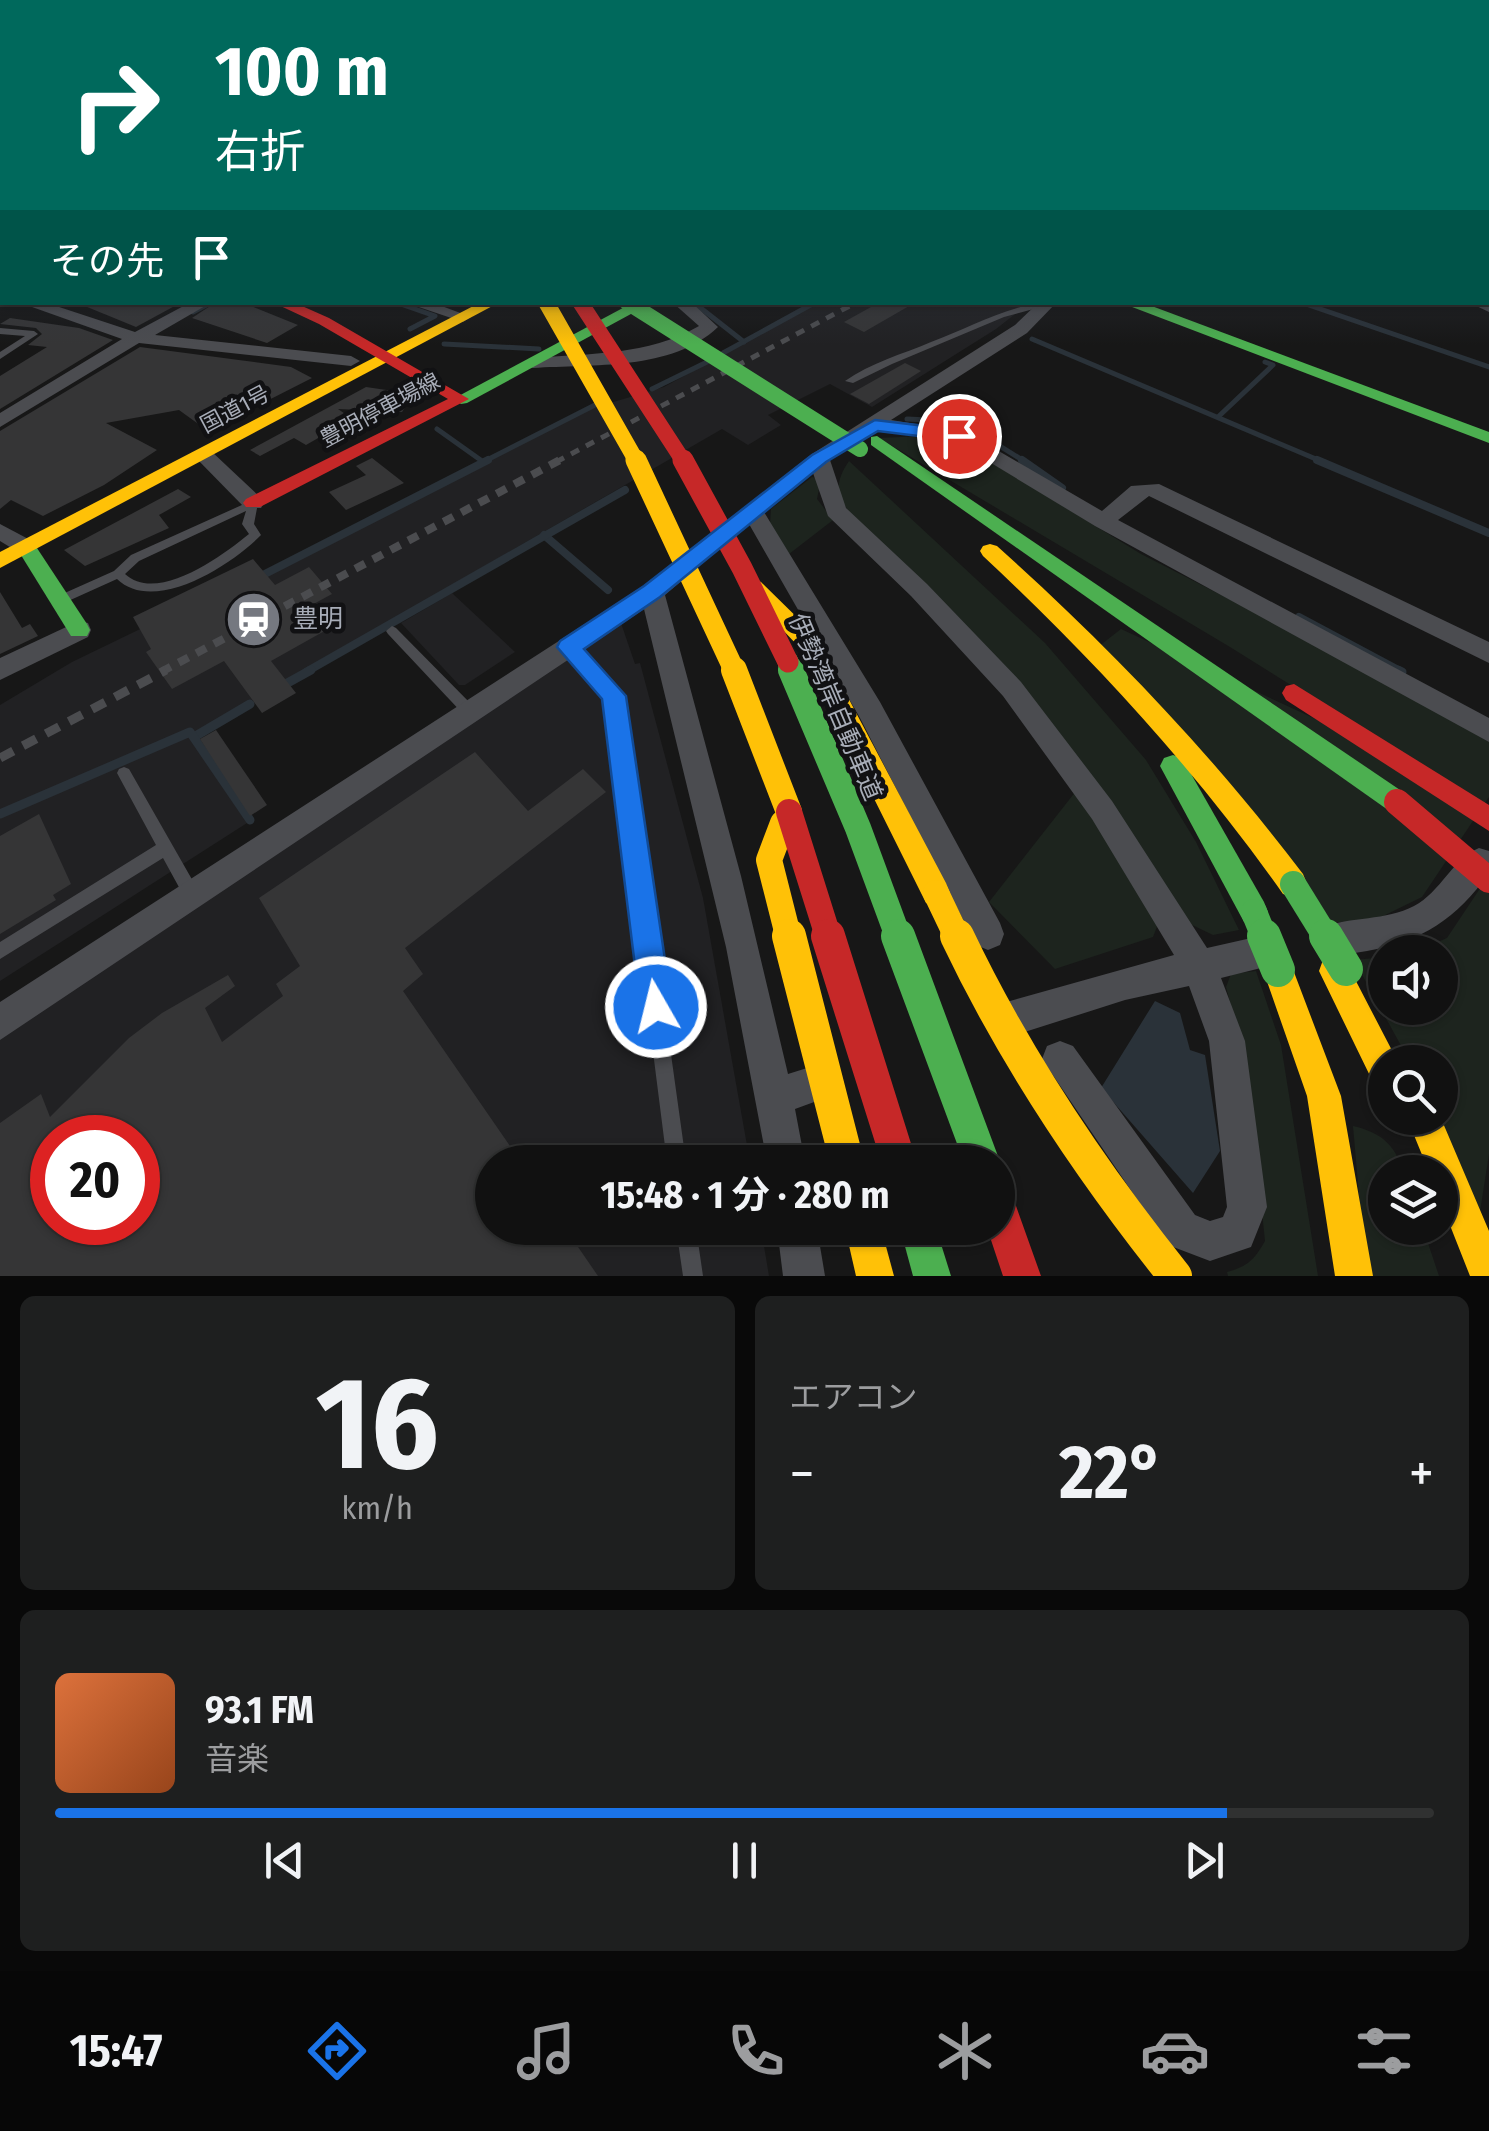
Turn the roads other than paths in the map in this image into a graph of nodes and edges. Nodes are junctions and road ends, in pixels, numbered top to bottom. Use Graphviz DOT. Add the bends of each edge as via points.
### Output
graph roads {
  1 [pos="35,305"];
  2 [pos="198,305"];
  3 [pos="286,305"];
  4 [pos="422,305"];
  5 [pos="487,305"];
  6 [pos="548,305"];
  7 [pos="582,305"];
  8 [pos="631,305"];
  9 [pos="640,305"];
  10 [pos="669,305"];
  11 [pos="684,305"];
  12 [pos="1035,305"];
  13 [pos="1047,305"];
  14 [pos="1134,305"];
  15 [pos="464,317"];
  16 [pos="0,331"];
  17 [pos="136,338"];
  18 [pos="0,356"];
  19 [pos="388,356"];
  20 [pos="351,360"];
  21 [pos="533,363"];
  22 [pos="850,381"];
  23 [pos="460,398"];
  24 [pos="0,421"];
  25 [pos="871,438"];
  26 [pos="1489,438"];
  27 [pos="203,454"];
  28 [pos="819,458"];
  29 [pos="886,466"];
  30 [pos="923,500"];
  31 [pos="253,503"];
  32 [pos="752,510"];
  33 [pos="992,519"];
  34 [pos="1104,520"];
  35 [pos="0,532"];
  36 [pos="963,539"];
  37 [pos="26,547"];
  38 [pos="0,560"];
  39 [pos="118,574"];
  40 [pos="750,585"];
  41 [pos="652,592"];
  42 [pos="62,599"];
  43 [pos="79,630"];
  44 [pos="392,631"];
  45 [pos="1194,633"];
  46 [pos="568,647"];
  47 [pos="1489,654"];
  48 [pos="0,670"];
  49 [pos="1274,681"];
  50 [pos="470,712"];
  51 [pos="1489,731"];
  52 [pos="124,773"];
  53 [pos="787,813"];
  54 [pos="1489,818"];
  55 [pos="166,848"];
  56 [pos="1489,848"];
  57 [pos="1489,880"];
  58 [pos="192,895"];
  59 [pos="0,952"];
  60 [pos="1199,966"];
  61 [pos="1340,970"];
  62 [pos="1029,1012"];
  63 [pos="0,1022"];
  64 [pos="1374,1045"];
  65 [pos="1386,1045"];
  66 [pos="775,1097"];
  67 [pos="1431,1135"];
  68 [pos="675,1145"];
  69 [pos="783,1145"];
  70 [pos="843,1145"];
  71 [pos="894,1145"];
  72 [pos="976,1145"];
  73 [pos="688,1245"];
  74 [pos="799,1245"];
  75 [pos="867,1245"];
  76 [pos="923,1245"];
  77 [pos="1012,1245"];
  78 [pos="1457,1245"];
  79 [pos="693,1276"];
  80 [pos="804,1276"];
  81 [pos="875,1276"];
  82 [pos="932,1276"];
  83 [pos="1022,1276"];
  84 [pos="1174,1276"];
  85 [pos="1354,1276"];
  86 [pos="1468,1276"];
  87 [pos="1489,1276"];
  1 -- 17 [label="street"];
  2 -- 17 [label="street"];
  3 -- 19 [label="main road, 豊明停車場線"];
  4 -- 15 [label="street"];
  5 -- 15 [label="main road, 国道1号"];
  6 -- 53 [label="main road, bridge" via="667,514"];
  7 -- 40 [label="main road, 伊勢湾岸自動車道, bridge" via="663,426"];
  8 -- 25 [label="main road, bridge"];
  9 -- 21 [label="main road"];
  10 -- 25 [label="main road"];
  11 -- 21 [label="street" via="710,327 675,347"];
  12 -- 22 [label="lane" via="891,358"];
  13 -- 25 [label="street"];
  14 -- 26 [label="main road"];
  15 -- 19 [label="main road, 国道1号"];
  16 -- 18 [label="lane" via="34,334"];
  17 -- 20 [label="street"];
  17 -- 24 [label="street"];
  19 -- 23 [label="main road, 豊明停車場線"];
  19 -- 27 [label="main road, 国道1号"];
  21 -- 23 [label="main road"];
  23 -- 31 [label="main road, 豊明停車場線"];
  25 -- 28 [label="street"];
  25 -- 29 [label="main road"];
  25 -- 33 [label="main road"];
  25 -- 34 [label="street" via="959,436"];
  27 -- 31 [label="street"];
  27 -- 37 [label="main road, 国道1号"];
  28 -- 32 [label="street"];
  28 -- 60 [label="street" via="836,511 1012,689 1102,810"];
  29 -- 30 [label="main road"];
  29 -- 61 [label="main road, bridge" via="1009,567 1137,692 1215,779 1293,884 1310,909 1306,922"];
  31 -- 39 [label="lane" via="135,558"];
  31 -- 39 [label="lane" via="248,524 255,535 224,560 140,592"];
  32 -- 41 [label="street"];
  32 -- 62 [label="street" via="870,710"];
  33 -- 45 [label="main road"];
  33 -- 57 [label="main road, bridge" via="1397,802"];
  34 -- 47 [label="street" via="1138,492 1152,489"];
  34 -- 51 [label="street"];
  35 -- 37 [label="street"];
  36 -- 85 [label="main road, bridge" via="1177,772 1254,912 1324,1096"];
  37 -- 38 [label="main road, 国道1号"];
  37 -- 42 [label="main road"];
  39 -- 42 [label="lane"];
  40 -- 72 [label="main road, 伊勢湾岸自動車道, bridge" via="836,772"];
  40 -- 84 [label="main road, bridge" via="807,641 1026,1068 1110,1196"];
  41 -- 46 [label="street"];
  41 -- 66 [label="street"];
  42 -- 43 [label="main road"];
  43 -- 48 [label="street"];
  44 -- 50 [label="lane"];
  46 -- 50 [label="street"];
  46 -- 68 [label="lane" via="614,696"];
  49 -- 54 [label="main road"];
  50 -- 58 [label="street"];
  52 -- 55 [label="lane"];
  53 -- 70 [label="main road, bridge" via="769,860"];
  53 -- 71 [label="main road, bridge"];
  55 -- 58 [label="lane"];
  55 -- 59 [label="lane"];
  56 -- 60 [label="street" via="1454,898 1412,927"];
  58 -- 63 [label="street"];
  60 -- 62 [label="street"];
  60 -- 62 [label="street" via="1227,1042 1247,1207 1236,1233 1210,1241 1182,1231"];
  61 -- 64 [label="main road"];
  61 -- 65 [label="main road"];
  62 -- 66 [label="street"];
  66 -- 69 [label="street"];
  67 -- 87 [label="main road"];
  73 -- 79 [label="lane"];
  74 -- 80 [label="street"];
  75 -- 81 [label="main road"];
  76 -- 82 [label="main road"];
  77 -- 83 [label="main road"];
  78 -- 86 [label="main road"];
}
